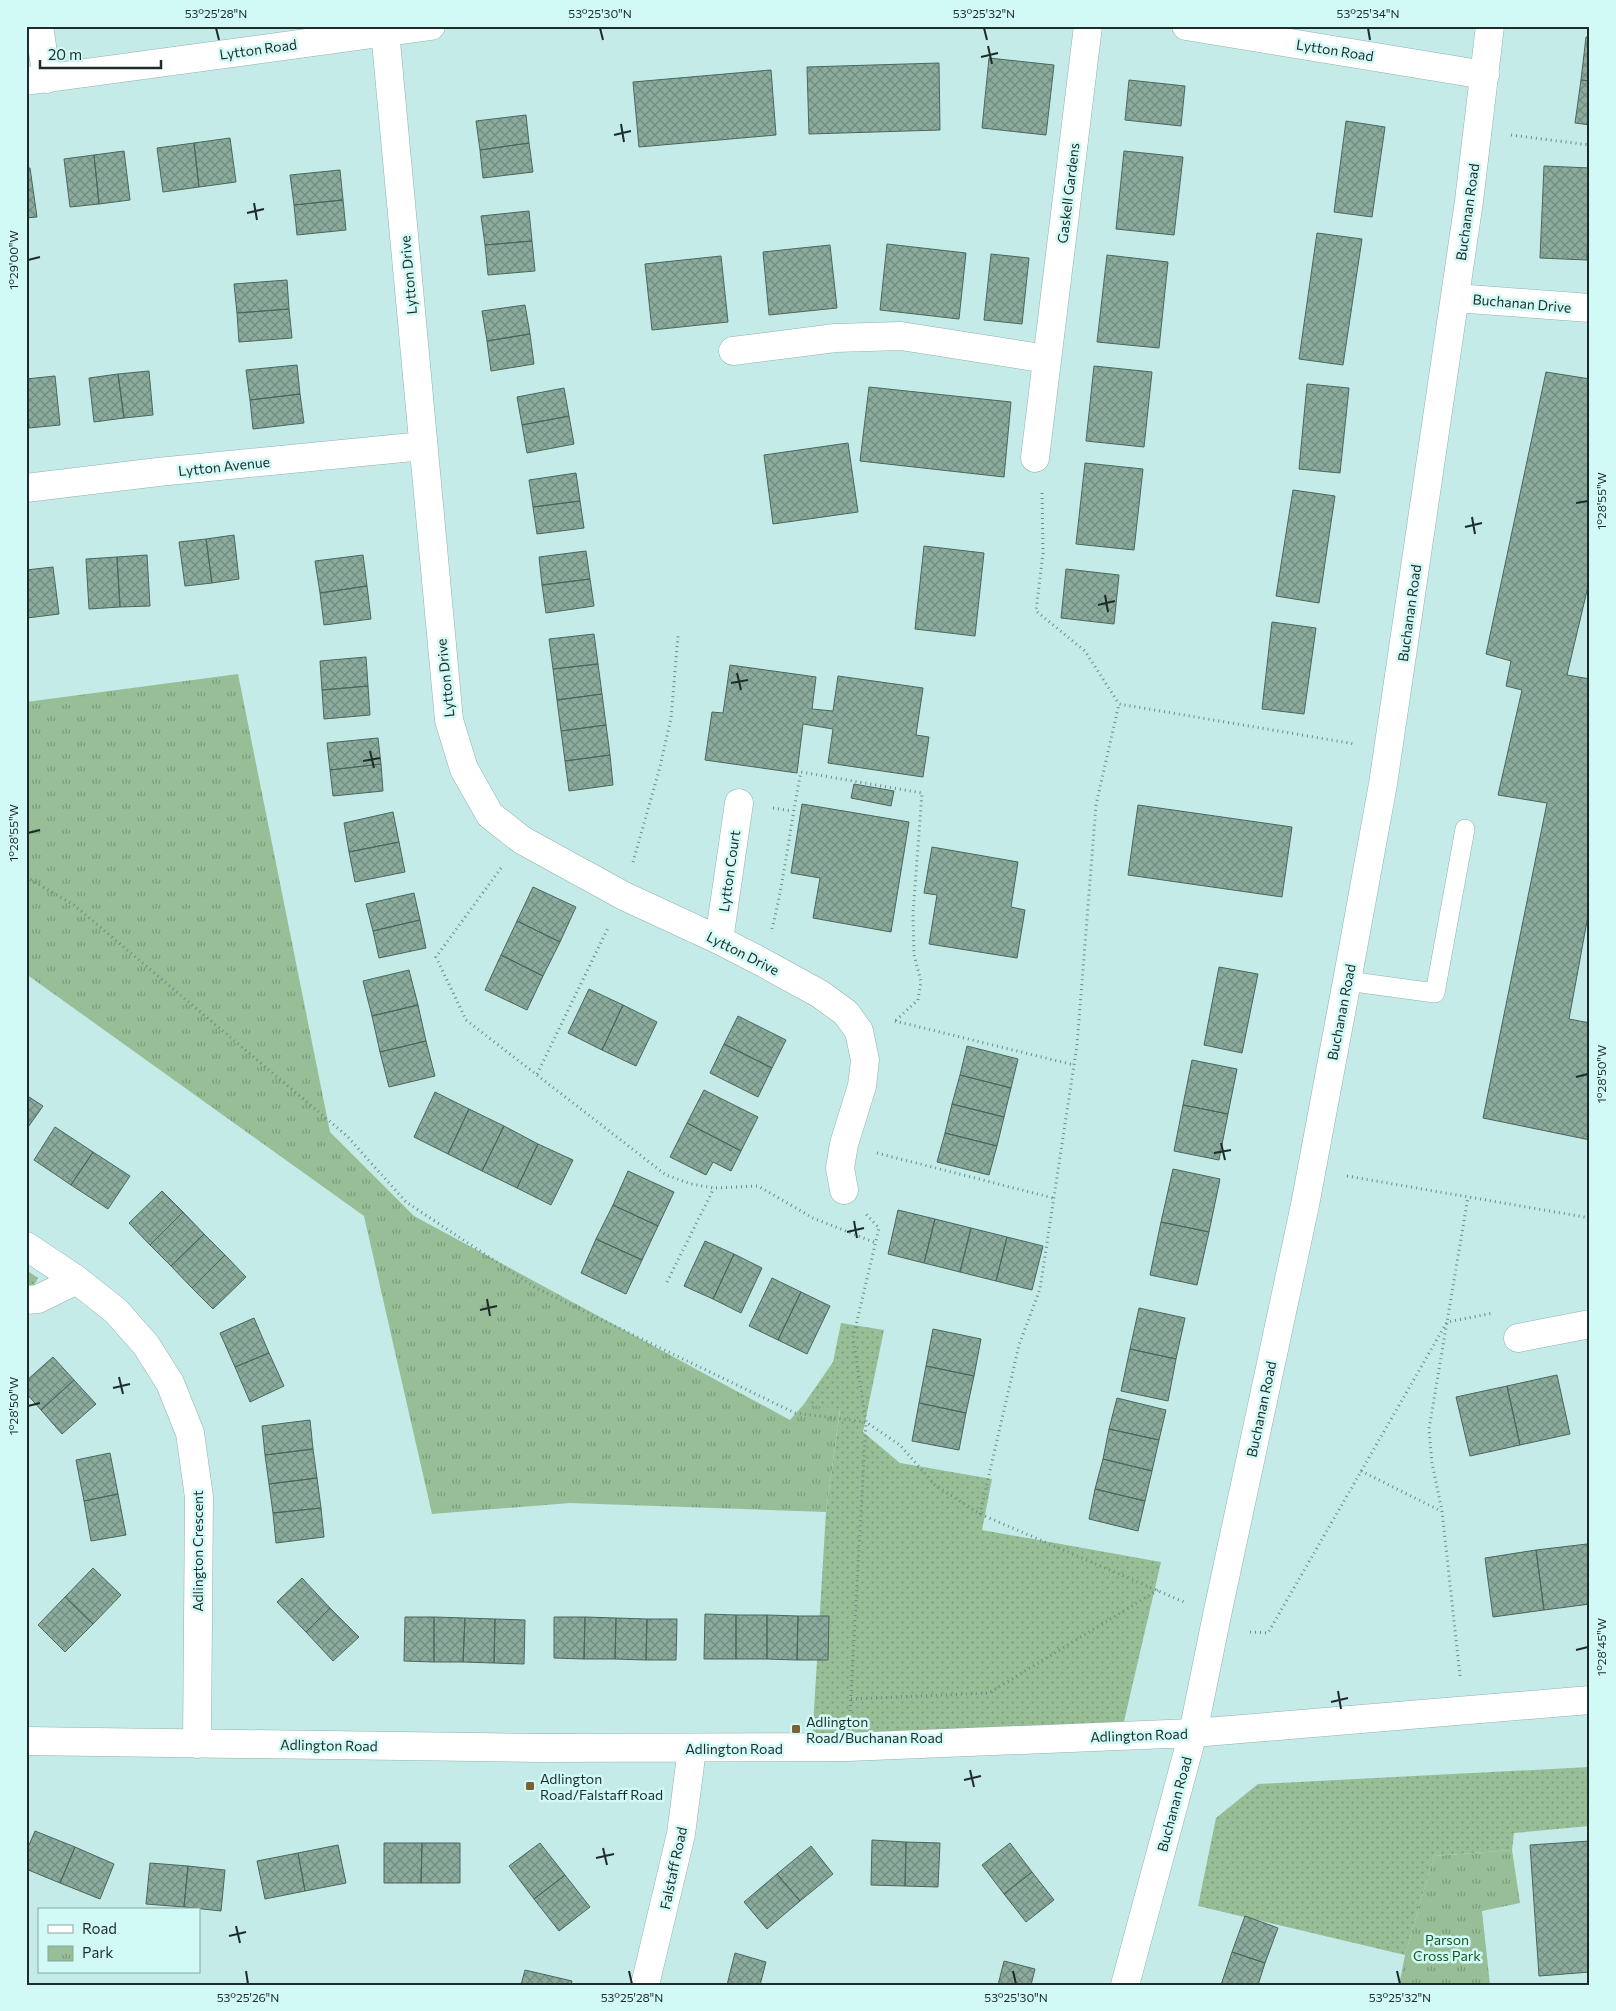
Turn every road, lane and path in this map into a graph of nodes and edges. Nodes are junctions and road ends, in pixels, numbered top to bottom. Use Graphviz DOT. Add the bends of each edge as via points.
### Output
graph roads {
  1 [pos="39,26"];
  2 [pos="431,26"];
  3 [pos="1088,26"];
  4 [pos="1490,26"];
  5 [pos="1199,27"];
  6 [pos="385,31"];
  7 [pos="1485,75"];
  8 [pos="36,80"];
  9 [pos="1478,131"];
  10 [pos="1590,146"];
  11 [pos="1455,298"];
  12 [pos="1590,308"];
  13 [pos="733,351"];
  14 [pos="1047,359"];
  15 [pos="423,446"];
  16 [pos="1035,458"];
  17 [pos="26,488"];
  18 [pos="678,636"];
  19 [pos="1119,704"];
  20 [pos="1389,750"];
  21 [pos="739,803"];
  22 [pos="1465,828"];
  23 [pos="522,840"];
  24 [pos="26,877"];
  25 [pos="624,896"];
  26 [pos="720,940"];
  27 [pos="758,960"];
  28 [pos="1347,981"];
  29 [pos="895,1021"];
  30 [pos="859,1031"];
  31 [pos="1074,1065"];
  32 [pos="537,1074"];
  33 [pos="844,1144"];
  34 [pos="1311,1170"];
  35 [pos="714,1188"];
  36 [pos="844,1190"];
  37 [pos="1468,1197"];
  38 [pos="1053,1198"];
  39 [pos="1590,1218"];
  40 [pos="876,1243"];
  41 [pos="26,1246"];
  42 [pos="77,1280"];
  43 [pos="667,1282"];
  44 [pos="26,1300"];
  45 [pos="1447,1322"];
  46 [pos="1590,1324"];
  47 [pos="1518,1338"];
  48 [pos="866,1422"];
  49 [pos="1362,1471"];
  50 [pos="1442,1511"];
  51 [pos="980,1514"];
  52 [pos="1158,1590"];
  53 [pos="1216,1622"];
  54 [pos="851,1699"];
  55 [pos="1590,1700"];
  56 [pos="1464,1710"];
  57 [pos="1193,1733"];
  58 [pos="26,1740"];
  59 [pos="198,1744"];
  60 [pos="848,1747"];
  61 [pos="692,1749"];
  62 [pos="645,1985"];
  63 [pos="1125,1985"];
  1 -- 8 [label="street"];
  2 -- 6 [label="street, Lytton Road"];
  3 -- 14 [label="street, Gaskell Gardens"];
  4 -- 7 [label="street, Buchanan Road"];
  5 -- 7 [label="street, Lytton Road"];
  6 -- 8 [label="street, Lytton Road"];
  6 -- 15 [label="street, Lytton Drive"];
  7 -- 9 [label="street, Buchanan Road"];
  9 -- 10 [label="path"];
  9 -- 11 [label="street, Buchanan Road"];
  11 -- 12 [label="street, Buchanan Drive"];
  11 -- 20 [label="street, Buchanan Road"];
  13 -- 14 [label="street" via="835,338 901,336"];
  14 -- 16 [label="street, Gaskell Gardens"];
  15 -- 17 [label="street, Lytton Avenue"];
  15 -- 23 [label="street, Lytton Drive" via="449,720 464,768 490,815"];
  16 -- 19 [label="path" via="1042,477 1043,553 1036,611 1085,650"];
  18 -- 25 [label="path" via="671,718"];
  19 -- 20 [label="path"];
  19 -- 31 [label="path" via="1096,804"];
  20 -- 28 [label="street, Buchanan Road"];
  21 -- 26 [label="street, Lytton Court"];
  22 -- 28 [label="lane" via="1436,993"];
  23 -- 25 [label="street, Lytton Drive"];
  23 -- 32 [label="path" via="436,957 466,1020"];
  24 -- 48 [label="path" via="74,905 347,1136 406,1202 536,1288 794,1413"];
  25 -- 26 [label="street, Lytton Drive"];
  25 -- 32 [label="path"];
  26 -- 27 [label="street, Lytton Drive"];
  27 -- 29 [label="path" via="772,930 781,894 792,811 801,772 922,793 913,913 914,955 921,981 918,1000"];
  27 -- 30 [label="street, Lytton Drive" via="820,994 846,1013"];
  28 -- 34 [label="street, Buchanan Road"];
  29 -- 30 [label="path"];
  29 -- 31 [label="path"];
  30 -- 33 [label="street, Lytton Drive" via="865,1060 862,1086"];
  31 -- 38 [label="path"];
  32 -- 35 [label="path" via="666,1175"];
  33 -- 36 [label="street, Lytton Drive" via="840,1168"];
  33 -- 38 [label="path"];
  34 -- 37 [label="path"];
  34 -- 53 [label="street, Buchanan Road"];
  35 -- 40 [label="path" via="758,1186 813,1218"];
  35 -- 43 [label="path"];
  36 -- 40 [label="path" via="879,1228"];
  37 -- 39 [label="path"];
  37 -- 45 [label="path"];
  38 -- 51 [label="path" via="1040,1289 1019,1345"];
  40 -- 48 [label="path" via="853,1338"];
  41 -- 42 [label="street, Adlington Crescent"];
  42 -- 44 [label="street" via="38,1299"];
  42 -- 59 [label="street, Adlington Crescent" via="116,1311 146,1345 170,1383 190,1433 199,1497"];
  45 -- 47 [label="path" via="1514,1309"];
  45 -- 49 [label="path"];
  45 -- 50 [label="path" via="1429,1429"];
  46 -- 47 [label="street"];
  48 -- 51 [label="path" via="900,1445 935,1485"];
  48 -- 54 [label="path"];
  49 -- 50 [label="path"];
  49 -- 53 [label="path" via="1268,1633"];
  50 -- 56 [label="path"];
  51 -- 52 [label="path"];
  52 -- 53 [label="path"];
  52 -- 54 [label="path" via="989,1693"];
  53 -- 57 [label="street, Buchanan Road"];
  54 -- 60 [label="path"];
  55 -- 56 [label="street, Adlington Road"];
  56 -- 57 [label="street, Adlington Road"];
  57 -- 60 [label="street, Adlington Road"];
  57 -- 63 [label="street, Buchanan Road"];
  58 -- 59 [label="street, Adlington Road"];
  59 -- 61 [label="street, Adlington Road"];
  60 -- 61 [label="street, Adlington Road"];
  61 -- 62 [label="street, Falstaff Road" via="681,1834"];
}
